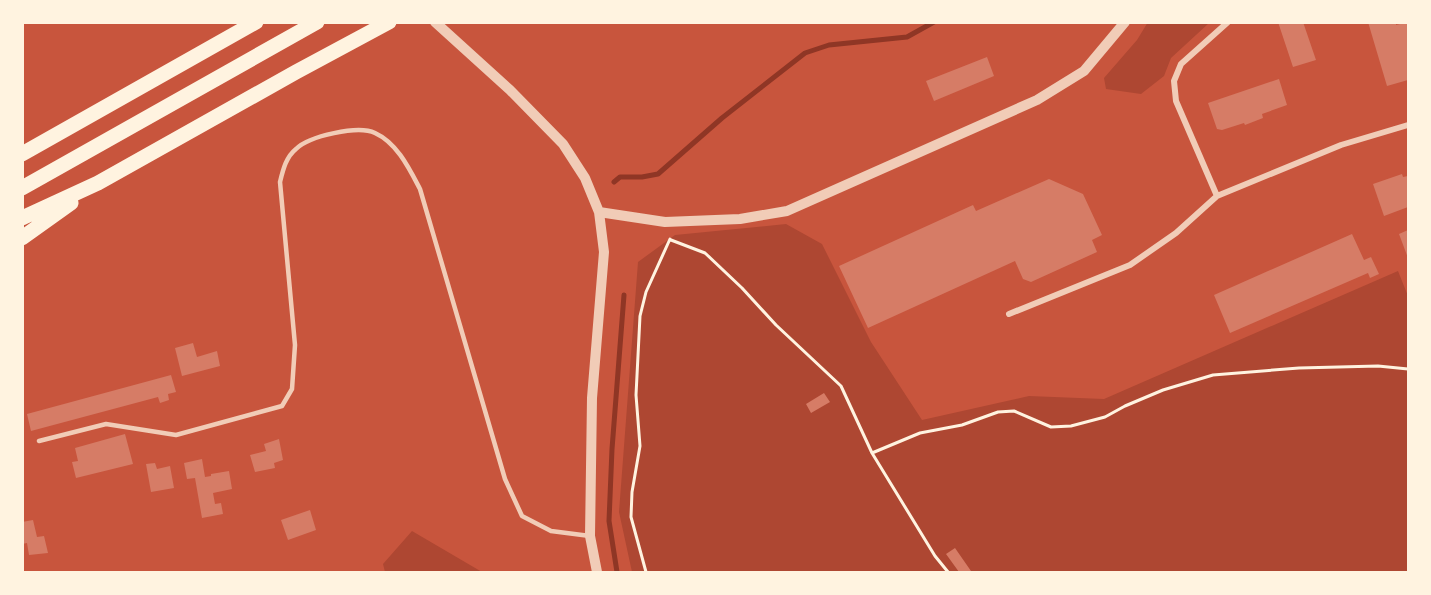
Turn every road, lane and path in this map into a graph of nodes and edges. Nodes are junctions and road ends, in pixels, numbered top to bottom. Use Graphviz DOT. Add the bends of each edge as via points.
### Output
graph roads {
  1 [pos="256,22"];
  2 [pos="317,22"];
  3 [pos="389,22"];
  4 [pos="435,22"];
  5 [pos="1125,22"];
  6 [pos="1228,22"];
  7 [pos="1408,125"];
  8 [pos="22,154"];
  9 [pos="98,183"];
  10 [pos="22,188"];
  11 [pos="1217,196"];
  12 [pos="599,212"];
  13 [pos="22,218"];
  14 [pos="665,222"];
  15 [pos="22,238"];
  16 [pos="671,240"];
  17 [pos="1009,314"];
  18 [pos="1408,369"];
  19 [pos="39,441"];
  20 [pos="872,453"];
  21 [pos="590,536"];
  22 [pos="597,573"];
  23 [pos="646,573"];
  24 [pos="948,573"];
  1 -- 8 [label="highway"];
  2 -- 10 [label="highway"];
  3 -- 9 [label="highway"];
  4 -- 12 [label="street" via="562,144 585,178"];
  5 -- 14 [label="street" via="1084,71 1037,100 862,179 787,211 740,219"];
  6 -- 11 [label="street" via="1181,64 1174,81 1176,101"];
  7 -- 11 [label="street" via="1341,145"];
  9 -- 13 [label="highway"];
  9 -- 15 [label="highway"];
  11 -- 17 [label="street" via="1176,233 1130,265"];
  12 -- 14 [label="street"];
  12 -- 21 [label="street" via="604,252 592,398"];
  14 -- 16 [label="path"];
  16 -- 20 [label="path" via="705,253 841,386"];
  16 -- 23 [label="path" via="646,292 640,316 636,395 640,446 631,517"];
  18 -- 20 [label="path" via="1288,368 1213,375 1163,390 1105,417 1071,426 1051,427 1014,411 998,412 962,425 921,433"];
  19 -- 21 [label="lane" via="106,424 176,435 282,406 292,389 295,345 280,182 285,165 296,148 316,139 344,131 372,131 386,139 406,162 420,189 505,478 522,516 551,531"];
  20 -- 24 [label="path"];
  21 -- 22 [label="street"];
}
